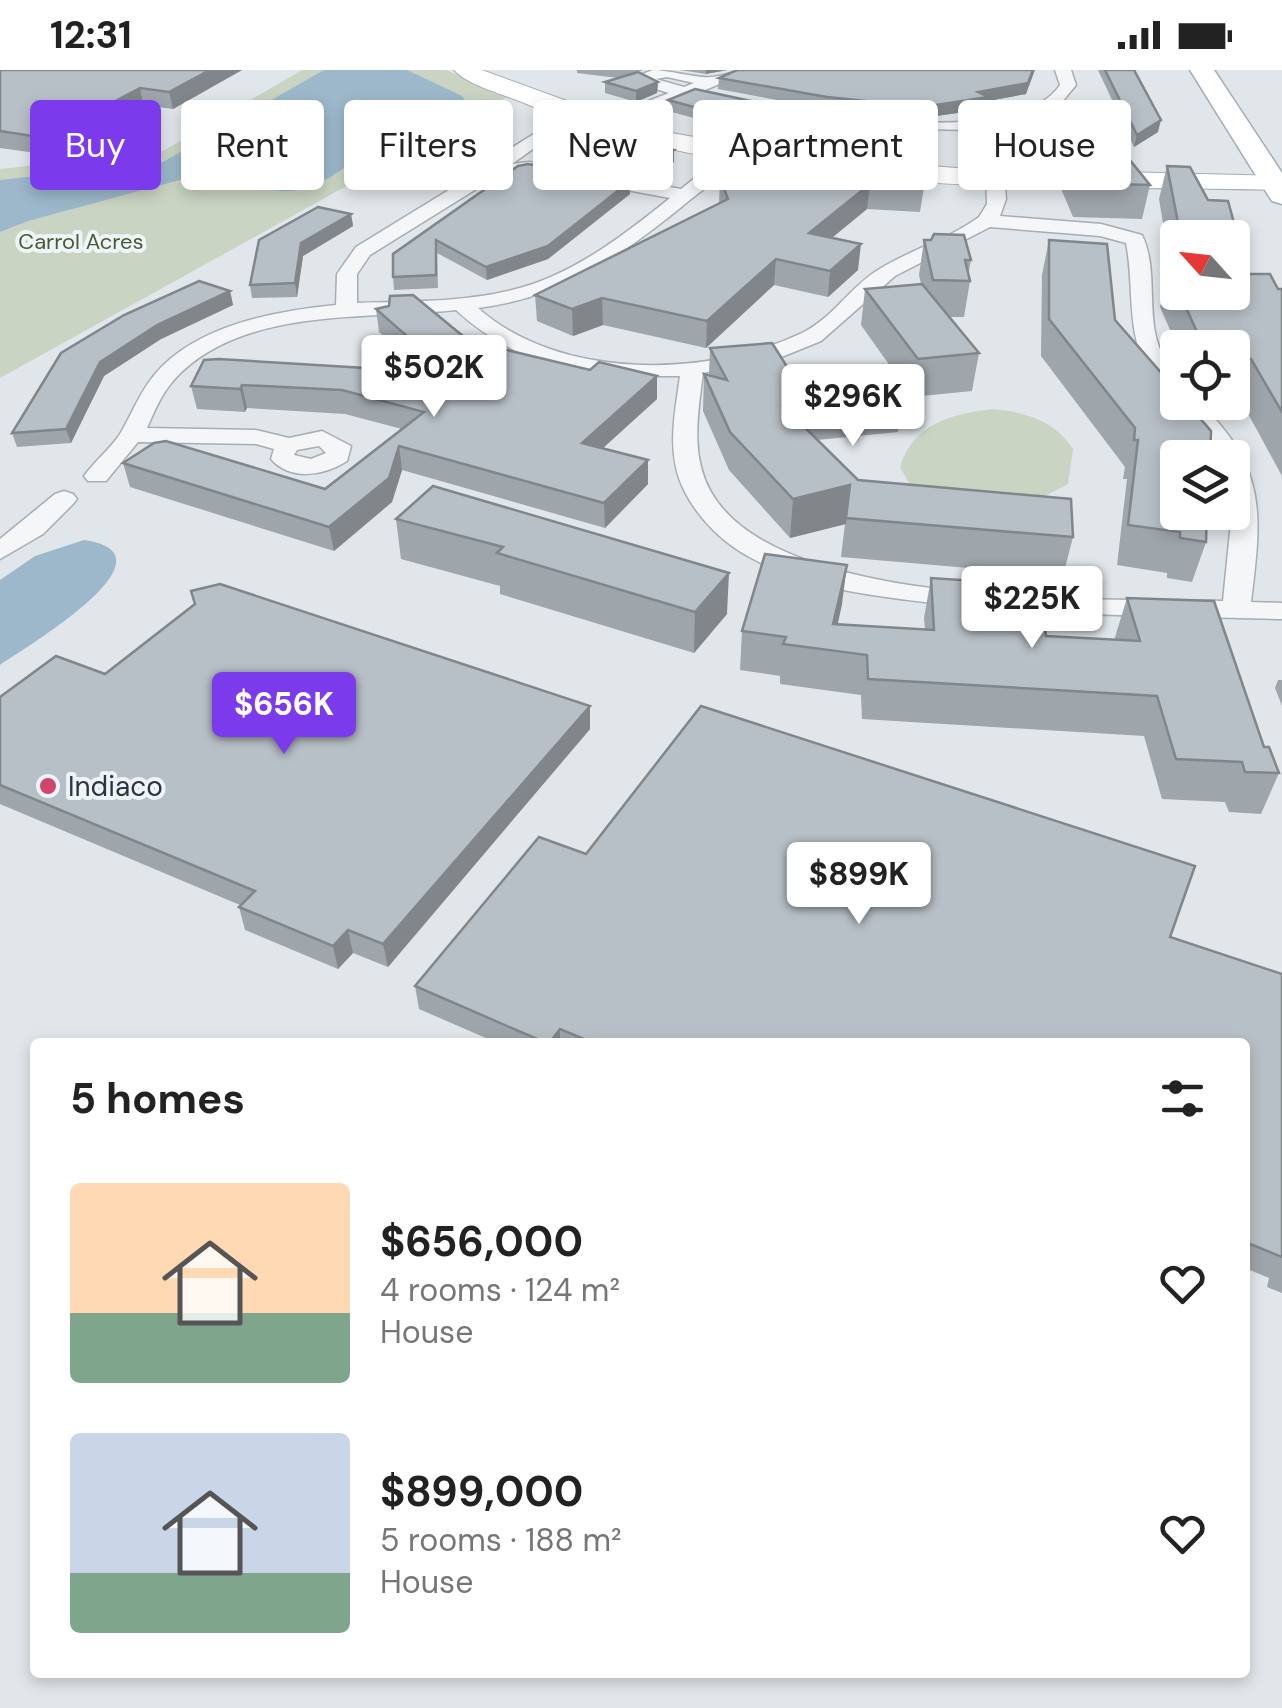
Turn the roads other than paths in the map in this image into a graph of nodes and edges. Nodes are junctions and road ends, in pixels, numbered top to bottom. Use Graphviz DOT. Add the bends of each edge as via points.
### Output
graph roads {
  1 [pos="464,70"];
  2 [pos="744,70"];
  3 [pos="1063,70"];
  4 [pos="1202,70"];
  5 [pos="711,84"];
  6 [pos="686,94"];
  7 [pos="533,100"];
  8 [pos="673,100"];
  9 [pos="726,100"];
  10 [pos="1056,100"];
  11 [pos="513,168"];
  12 [pos="1131,181"];
  13 [pos="693,186"];
  14 [pos="1279,187"];
  15 [pos="461,190"];
  16 [pos="997,190"];
  17 [pos="681,195"];
  18 [pos="986,221"];
  19 [pos="462,304"];
  20 [pos="346,308"];
  21 [pos="692,367"];
  22 [pos="1160,372"];
  23 [pos="1202,420"];
  24 [pos="131,435"];
  25 [pos="289,445"];
  26 [pos="97,476"];
  27 [pos="0,530"];
  28 [pos="0,550"];
  29 [pos="1236,610"];
  30 [pos="1282,611"];
  1 -- 7 [label="street"];
  2 -- 5 [label="street"];
  3 -- 10 [label="street" via="1068,85"];
  4 -- 14 [label="main road"];
  5 -- 6 [label="street"];
  5 -- 6 [label="street" via="667,72 644,79"];
  6 -- 8 [label="street"];
  6 -- 9 [label="street"];
  11 -- 17 [label="street"];
  12 -- 14 [label="street"];
  13 -- 17 [label="street"];
  15 -- 20 [label="street" via="363,251 347,274"];
  16 -- 18 [label="street"];
  17 -- 19 [label="street" via="579,272 535,290"];
  18 -- 21 [label="street" via="888,272 814,335 758,356"];
  18 -- 22 [label="street" via="1136,239 1140,328"];
  19 -- 20 [label="street"];
  19 -- 21 [label="street" via="501,338 556,358"];
  20 -- 24 [label="street" via="264,322 201,348 156,384"];
  21 -- 29 [label="street" via="685,451 705,504 727,529 780,562 844,581 951,597"];
  23 -- 29 [label="street" via="1226,446 1239,477 1244,528"];
  24 -- 25 [label="street" via="256,437"];
  24 -- 26 [label="street"];
  27 -- 28 [label="street" via="64,499"];
  29 -- 30 [label="street"];
}
